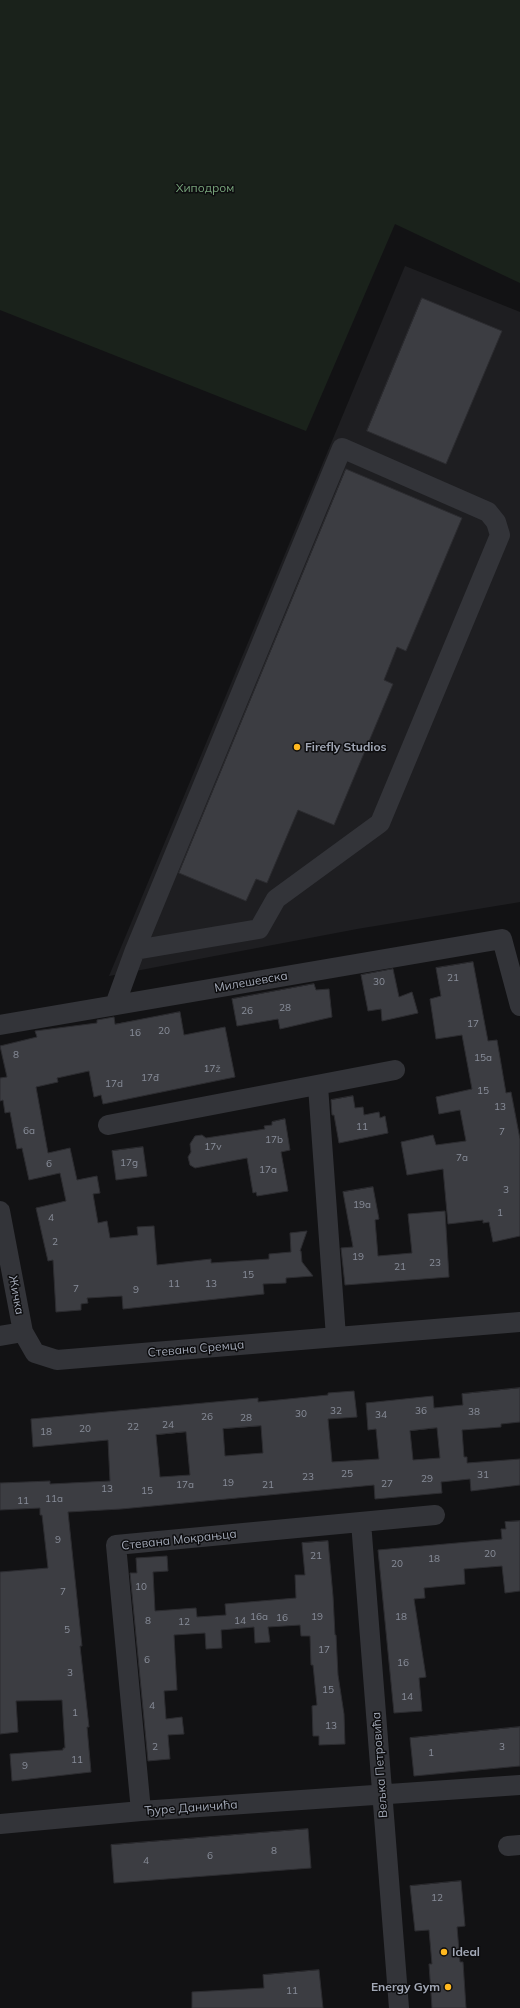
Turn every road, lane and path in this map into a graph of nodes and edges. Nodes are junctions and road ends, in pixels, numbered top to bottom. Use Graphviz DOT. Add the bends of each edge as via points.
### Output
graph roads {
  1 [pos="135,950"];
  2 [pos="115,1005"];
  3 [pos="520,1006"];
  4 [pos="0,1024"];
  5 [pos="396,1070"];
  6 [pos="318,1086"];
  7 [pos="108,1126"];
  8 [pos="0,1211"];
  9 [pos="520,1322"];
  10 [pos="23,1332"];
  11 [pos="0,1336"];
  12 [pos="336,1337"];
  13 [pos="56,1360"];
  14 [pos="435,1515"];
  15 [pos="361,1522"];
  16 [pos="520,1785"];
  17 [pos="382,1794"];
  18 [pos="141,1811"];
  19 [pos="0,1824"];
  20 [pos="399,2008"];
  1 -- 1 [label="street" via="342,448 488,512 496,522 500,535 380,823 276,899 259,929"];
  1 -- 2 [label="street"];
  2 -- 3 [label="street, Милешевска" via="502,939"];
  2 -- 4 [label="street, Милешевска"];
  5 -- 6 [label="street"];
  6 -- 7 [label="street"];
  6 -- 12 [label="street"];
  8 -- 10 [label="street, Жичка"];
  9 -- 12 [label="street, Стевана Сремца"];
  10 -- 11 [label="street"];
  10 -- 13 [label="street, Жичка" via="35,1353"];
  12 -- 13 [label="street, Стевана Сремца"];
  14 -- 15 [label="street, Стевана Мокрањца"];
  15 -- 17 [label="street, Вељка Петровића"];
  15 -- 18 [label="street, Стевана Мокрањца" via="116,1545"];
  16 -- 17 [label="street, Ђуре Даничића"];
  17 -- 18 [label="street, Ђуре Даничића"];
  17 -- 20 [label="street, Вељка Петровића"];
  18 -- 19 [label="street, Ђуре Даничића"];
}
